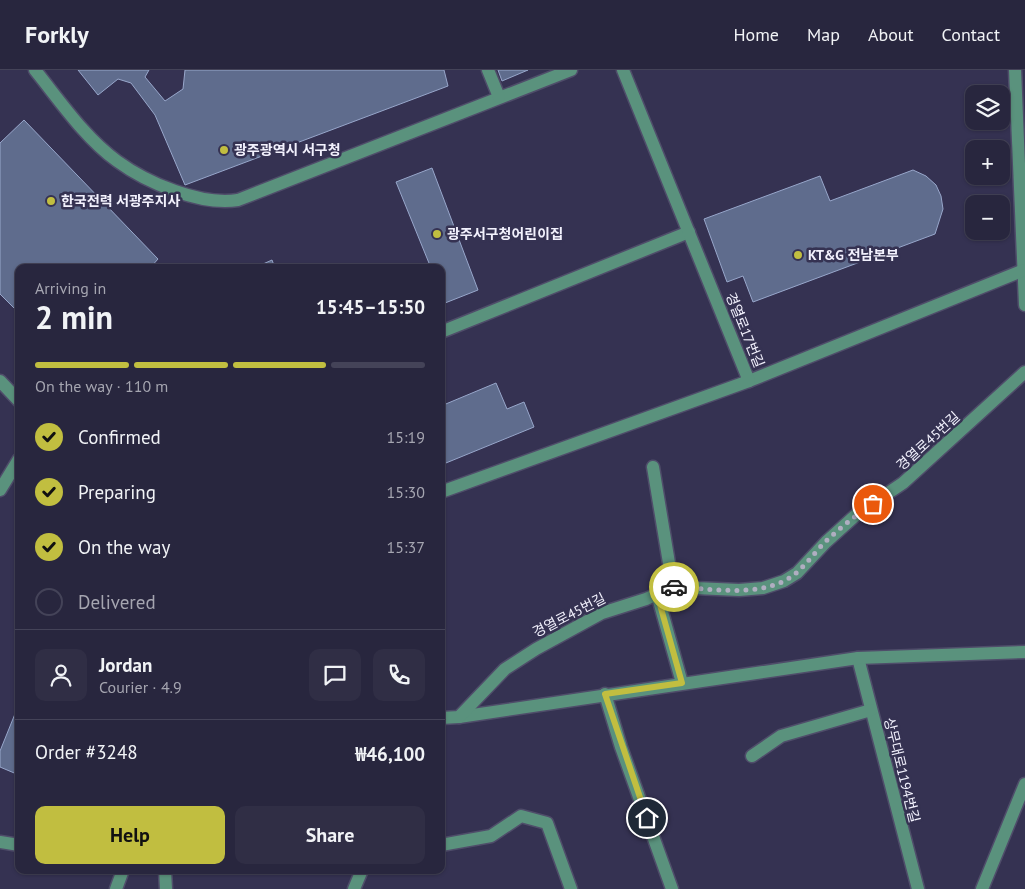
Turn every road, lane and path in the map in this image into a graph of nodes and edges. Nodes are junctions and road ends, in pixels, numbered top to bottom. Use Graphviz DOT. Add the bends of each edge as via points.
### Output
graph roads {
  1 [pos="35,70"];
  2 [pos="488,70"];
  3 [pos="572,70"];
  4 [pos="623,70"];
  5 [pos="1015,70"];
  6 [pos="499,97"];
  7 [pos="689,232"];
  8 [pos="1024,270"];
  9 [pos="1025,305"];
  10 [pos="445,330"];
  11 [pos="1025,372"];
  12 [pos="749,381"];
  13 [pos="0,382"];
  14 [pos="15,397"];
  15 [pos="15,466"];
  16 [pos="653,468"];
  17 [pos="0,490"];
  18 [pos="445,491"];
  19 [pos="673,587"];
  20 [pos="657,594"];
  21 [pos="1025,652"];
  22 [pos="858,658"];
  23 [pos="682,683"];
  24 [pos="605,694"];
  25 [pos="871,710"];
  26 [pos="459,716"];
  27 [pos="445,718"];
  28 [pos="752,756"];
  29 [pos="1025,784"];
  30 [pos="0,842"];
  31 [pos="15,844"];
  32 [pos="445,844"];
  33 [pos="122,874"];
  34 [pos="165,874"];
  35 [pos="360,874"];
  36 [pos="116,889"];
  37 [pos="166,889"];
  38 [pos="354,889"];
  39 [pos="571,889"];
  40 [pos="672,889"];
  41 [pos="918,889"];
  42 [pos="982,889"];
  1 -- 6 [label="street" via="86,133 117,162 177,192 219,202 238,200"];
  2 -- 6 [label="street"];
  3 -- 6 [label="street"];
  4 -- 7 [label="street, 경열로17번길"];
  5 -- 8 [label="street"];
  7 -- 10 [label="street"];
  7 -- 12 [label="street, 경열로17번길"];
  8 -- 9 [label="street"];
  8 -- 12 [label="street"];
  11 -- 19 [label="street, 경열로45번길" via="903,483 858,514 784,581 763,588 739,590"];
  12 -- 18 [label="street, 경열로17번길"];
  13 -- 14 [label="street"];
  15 -- 17 [label="street"];
  16 -- 19 [label="street"];
  19 -- 20 [label="street, 경열로45번길"];
  20 -- 23 [label="street"];
  20 -- 26 [label="street, 경열로45번길" via="602,613 536,649 505,669"];
  21 -- 22 [label="street"];
  22 -- 23 [label="street"];
  22 -- 25 [label="street, 상무대로1194번길"];
  23 -- 24 [label="street"];
  24 -- 26 [label="street"];
  24 -- 40 [label="street"];
  25 -- 28 [label="street" via="781,736"];
  25 -- 41 [label="street, 상무대로1194번길"];
  26 -- 27 [label="street"];
  29 -- 42 [label="street"];
  30 -- 31 [label="street"];
  32 -- 39 [label="street" via="491,836 521,816 547,823"];
  33 -- 36 [label="street"];
  34 -- 37 [label="street"];
  35 -- 38 [label="street"];
}
